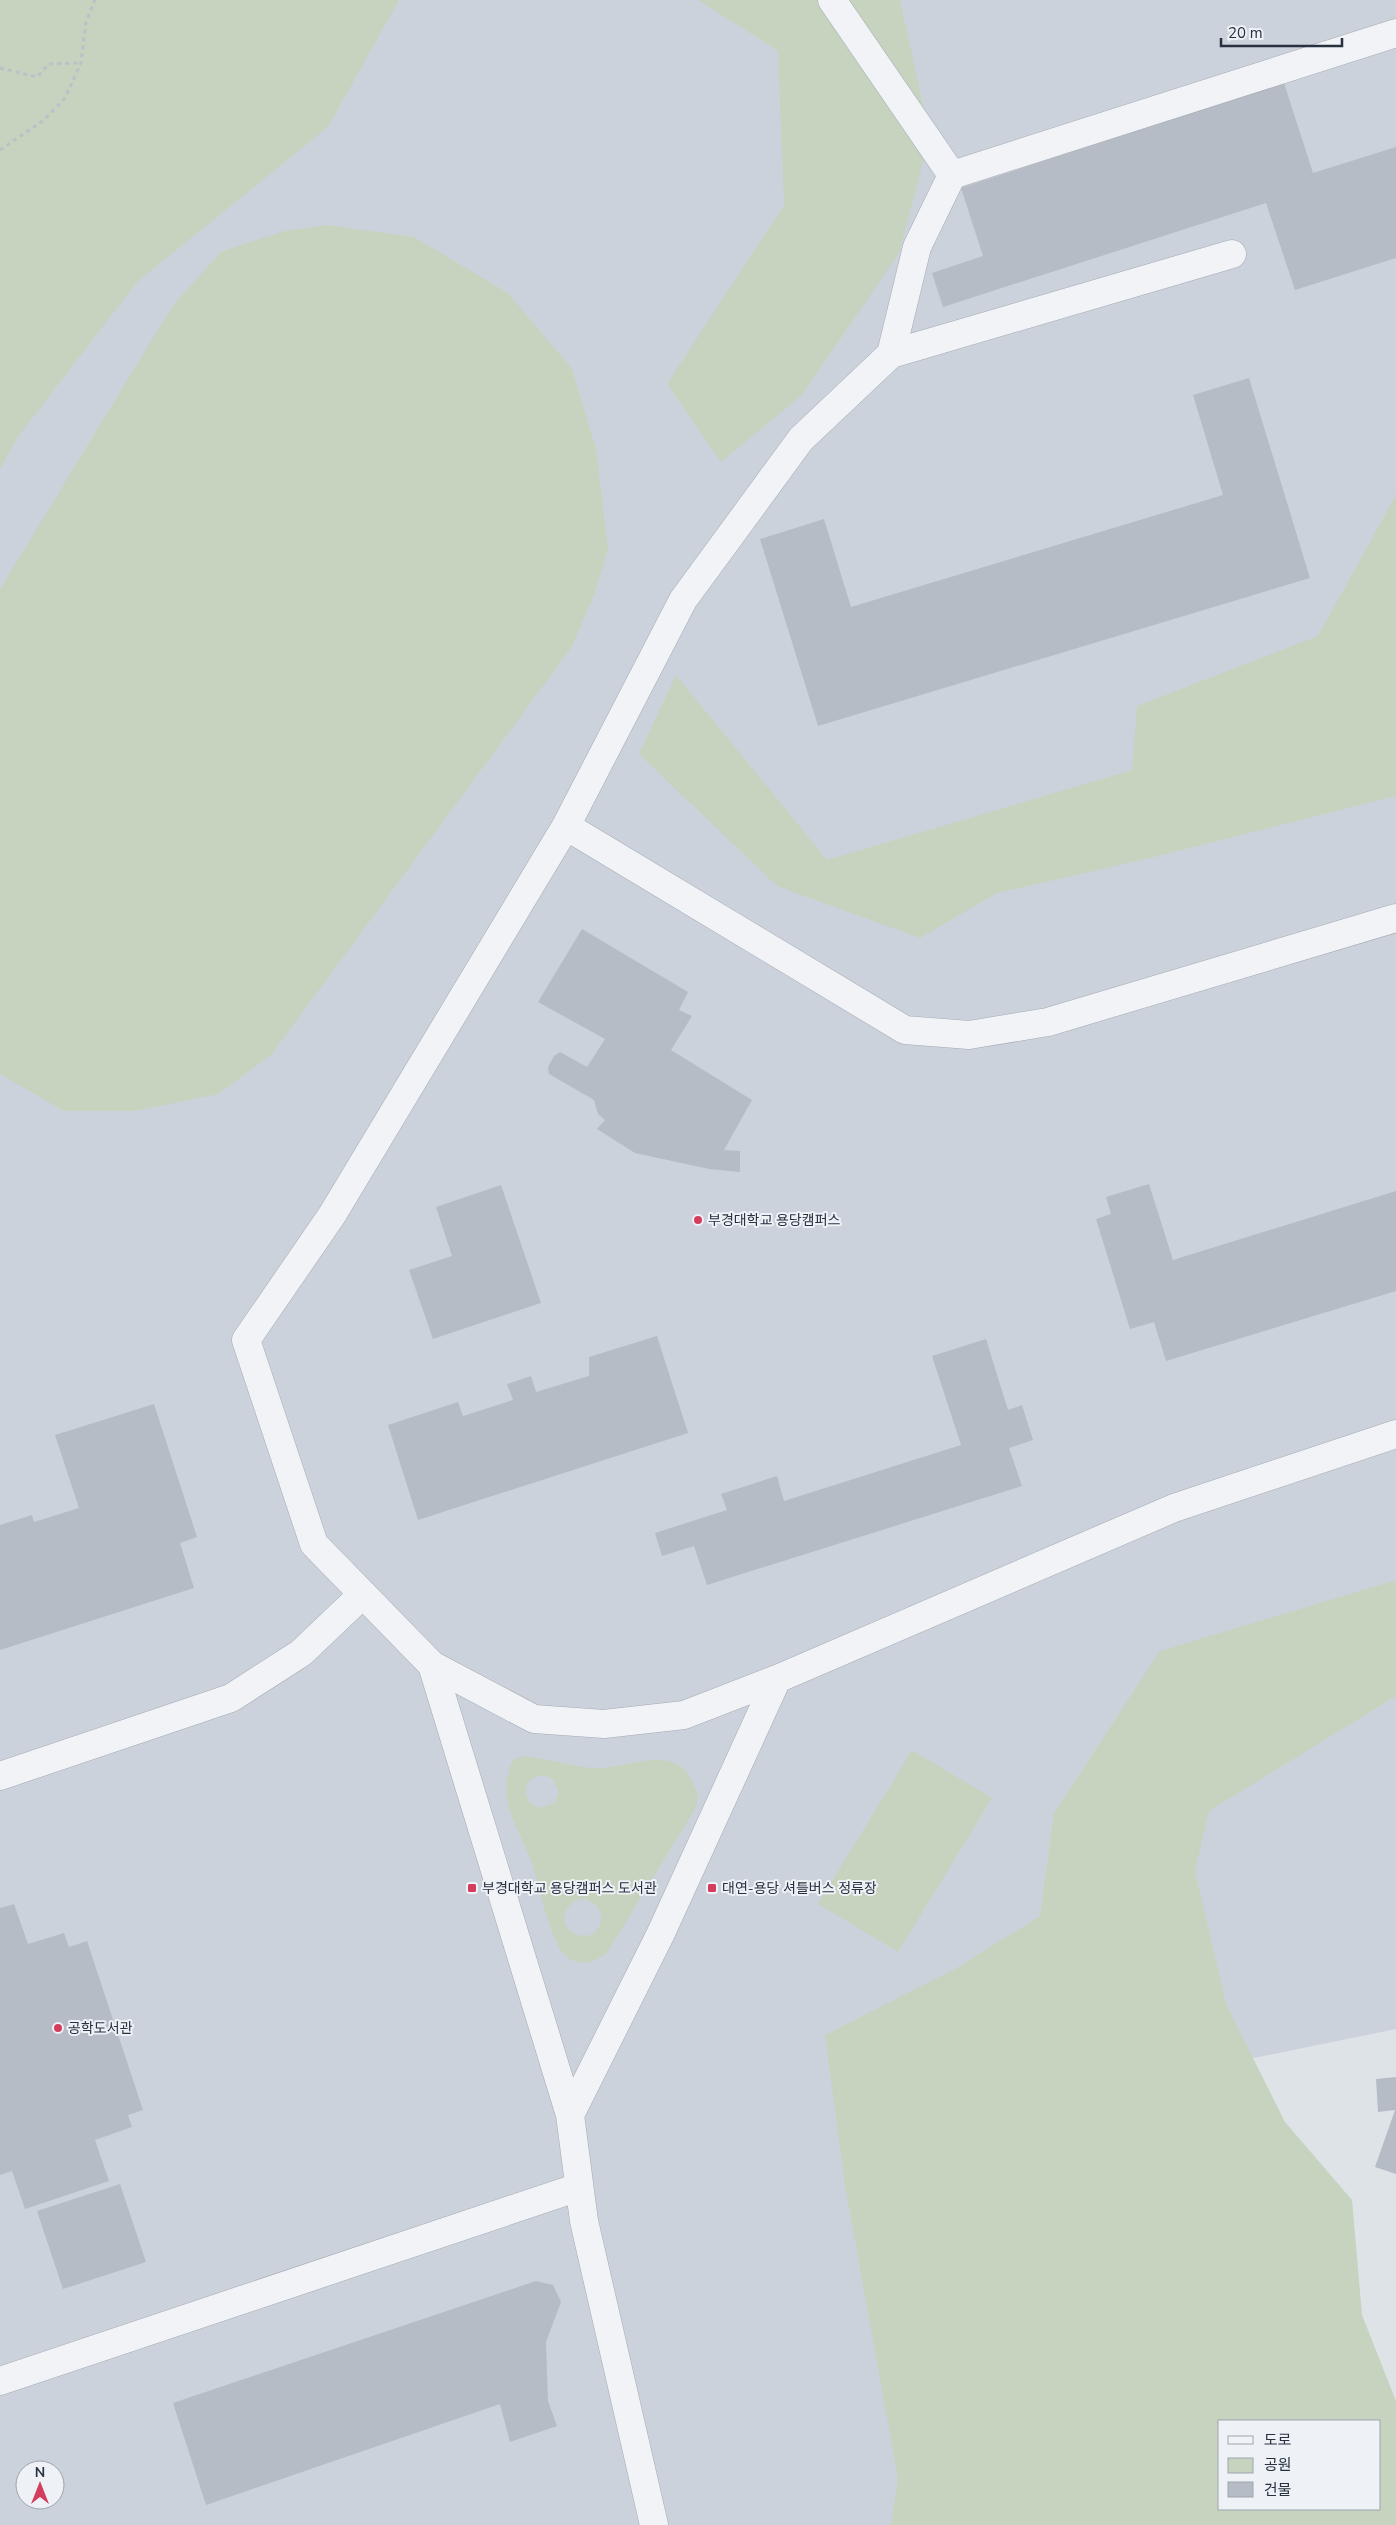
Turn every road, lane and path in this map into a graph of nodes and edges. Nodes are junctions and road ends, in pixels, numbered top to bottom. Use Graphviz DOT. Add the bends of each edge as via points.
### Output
graph roads {
  1 [pos="95,0"];
  2 [pos="832,0"];
  3 [pos="1396,33"];
  4 [pos="81,63"];
  5 [pos="0,68"];
  6 [pos="0,150"];
  7 [pos="952,175"];
  8 [pos="1232,254"];
  9 [pos="891,354"];
  10 [pos="566,826"];
  11 [pos="1396,918"];
  12 [pos="1396,1434"];
  13 [pos="363,1594"];
  14 [pos="432,1665"];
  15 [pos="777,1679"];
  16 [pos="0,1776"];
  17 [pos="570,2115"];
  18 [pos="579,2187"];
  19 [pos="0,2381"];
  20 [pos="654,2525"];
  1 -- 4 [label="path" via="86,22"];
  2 -- 7 [label="lane"];
  3 -- 7 [label="lane"];
  4 -- 5 [label="path" via="49,64 37,77"];
  4 -- 6 [label="path" via="65,98 44,120"];
  7 -- 9 [label="lane" via="917,247"];
  8 -- 9 [label="lane"];
  9 -- 10 [label="lane" via="801,439 683,600"];
  10 -- 11 [label="lane" via="905,1030 969,1035 1048,1022"];
  10 -- 13 [label="lane" via="332,1215 246,1340 314,1544"];
  12 -- 15 [label="lane" via="1174,1508"];
  13 -- 14 [label="lane"];
  13 -- 16 [label="lane" via="301,1653 231,1698"];
  14 -- 15 [label="lane" via="534,1719 604,1724 684,1715"];
  14 -- 17 [label="lane"];
  15 -- 17 [label="lane" via="661,1933"];
  17 -- 18 [label="lane"];
  18 -- 19 [label="lane"];
  18 -- 20 [label="lane"];
}
